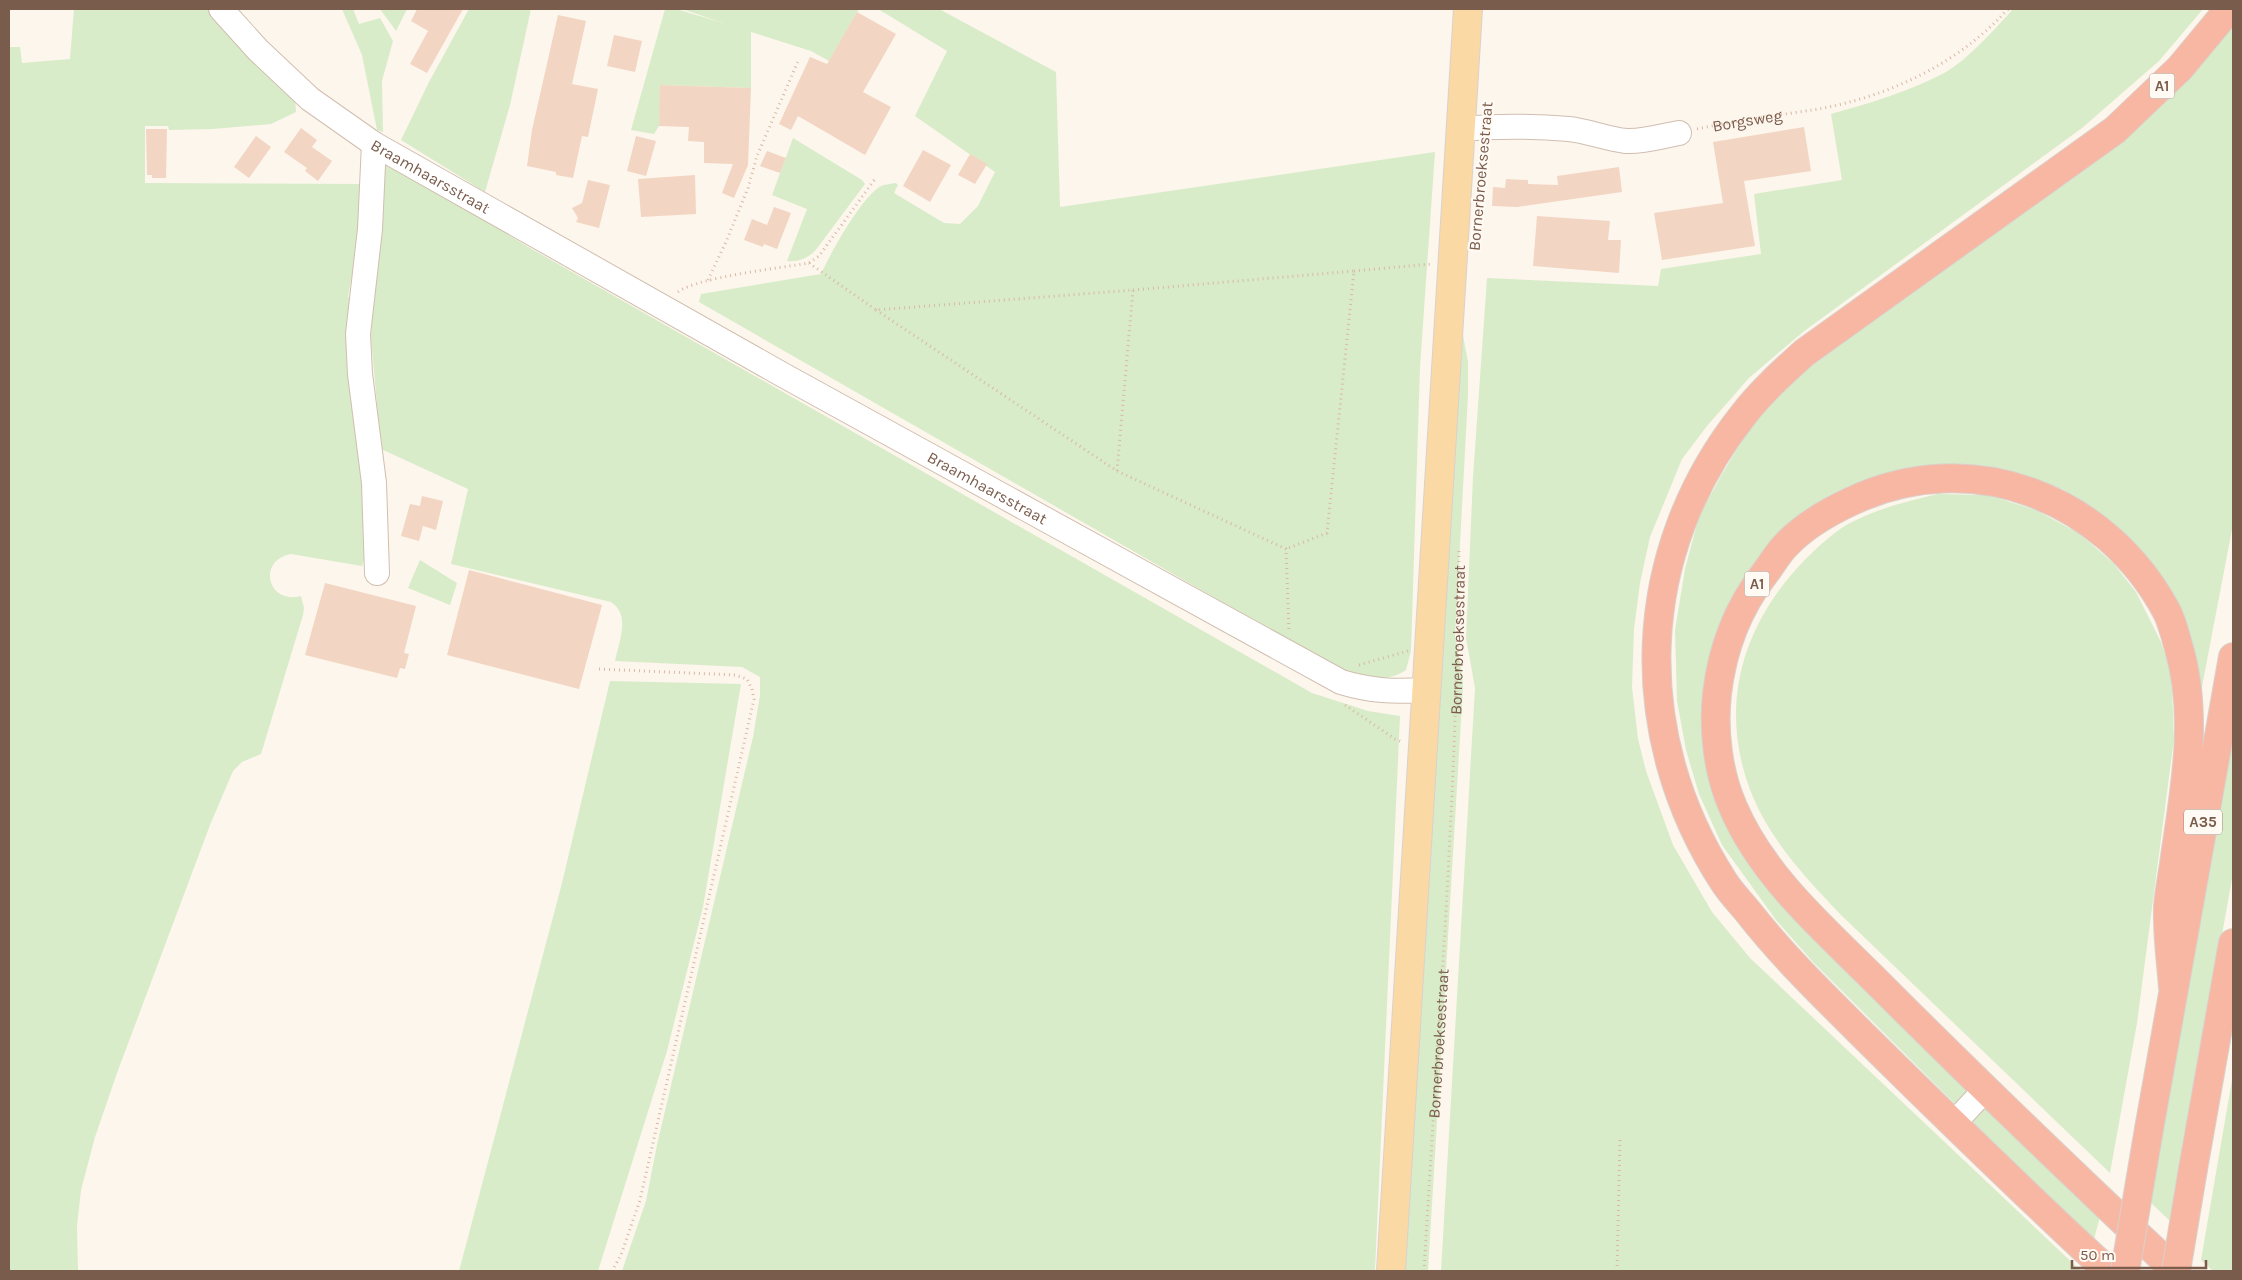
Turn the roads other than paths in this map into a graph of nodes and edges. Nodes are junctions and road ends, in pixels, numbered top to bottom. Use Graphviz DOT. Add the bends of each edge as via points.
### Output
graph roads {
  1 [pos="221,9"];
  2 [pos="1468,9"];
  3 [pos="2229,9"];
  4 [pos="1460,129"];
  5 [pos="1679,133"];
  6 [pos="374,144"];
  7 [pos="377,574"];
  8 [pos="2233,657"];
  9 [pos="1425,690"];
  10 [pos="2233,943"];
  11 [pos="2173,987"];
  12 [pos="1986,1089"];
  13 [pos="1953,1124"];
  14 [pos="1391,1271"];
  15 [pos="2108,1271"];
  16 [pos="2125,1271"];
  17 [pos="2176,1271"];
  1 -- 6 [label="street, Braamhaarsstraat" via="258,50 310,99"];
  2 -- 4 [label="main road, Bornerbroeksestraat"];
  3 -- 13 [label="highway, A1" via="2180,68 2115,130 1853,316 1776,379 1744,413 1700,482 1677,535 1664,576 1656,639 1657,697 1668,758 1689,818 1724,882 1764,932 1828,1001"];
  4 -- 5 [label="street" via="1557,128 1624,141"];
  4 -- 9 [label="main road, Bornerbroeksestraat"];
  6 -- 7 [label="street" via="370,229 358,334 374,483"];
  6 -- 9 [label="street, Braamhaarsstraat" via="1341,682 1368,690"];
  8 -- 11 [label="highway, A35"];
  9 -- 14 [label="main road, Bornerbroeksestraat"];
  10 -- 17 [label="highway, bridge"];
  11 -- 12 [label="highway, A1" via="2168,909 2190,729 2188,690 2169,616 2145,575 2121,548 2085,519 2042,495 2001,482 1961,478 1914,480 1872,492 1831,511 1786,545 1750,592 1723,653 1716,706 1722,771 1732,805 1770,870"];
  11 -- 16 [label="highway, A35, bridge"];
  12 -- 13 [label="street"];
  12 -- 17 [label="highway, A1"];
  13 -- 15 [label="highway, A1"];
}
